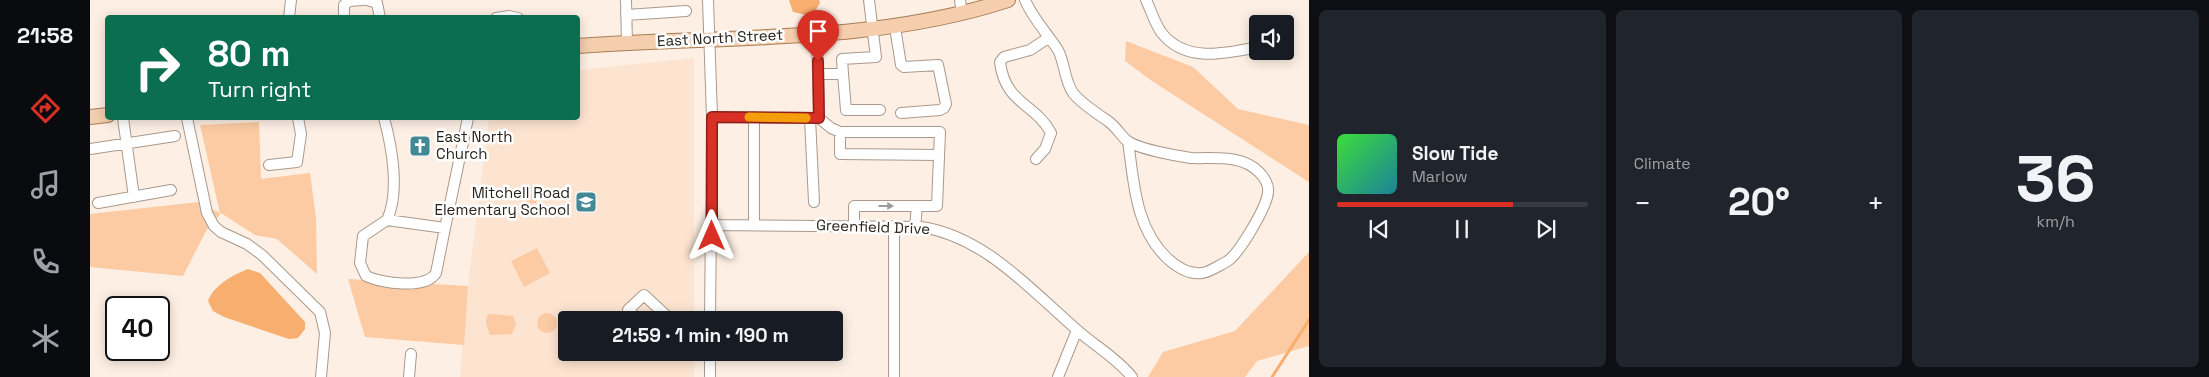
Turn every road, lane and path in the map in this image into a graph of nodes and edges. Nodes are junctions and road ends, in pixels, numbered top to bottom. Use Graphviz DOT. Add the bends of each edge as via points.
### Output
graph roads {
  1 [pos="291,0"];
  2 [pos="363,0"];
  3 [pos="367,0"];
  4 [pos="626,0"];
  5 [pos="708,0"];
  6 [pos="869,0"];
  7 [pos="1008,0"];
  8 [pos="1025,0"];
  9 [pos="1146,0"];
  10 [pos="961,7"];
  11 [pos="686,11"];
  12 [pos="289,15"];
  13 [pos="344,15"];
  14 [pos="379,15"];
  15 [pos="626,15"];
  16 [pos="895,27"];
  17 [pos="874,29"];
  18 [pos="817,33"];
  19 [pos="1048,38"];
  20 [pos="711,39"];
  21 [pos="627,44"];
  22 [pos="580,46"];
  23 [pos="1249,49"];
  24 [pos="819,74"];
  25 [pos="842,74"];
  26 [pos="880,110"];
  27 [pos="901,113"];
  28 [pos="105,115"];
  29 [pos="90,117"];
  30 [pos="712,117"];
  31 [pos="754,117"];
  32 [pos="815,118"];
  33 [pos="123,120"];
  34 [pos="187,120"];
  35 [pos="298,120"];
  36 [pos="384,120"];
  37 [pos="468,120"];
  38 [pos="840,132"];
  39 [pos="174,136"];
  40 [pos="1128,141"];
  41 [pos="127,144"];
  42 [pos="90,149"];
  43 [pos="939,156"];
  44 [pos="1036,159"];
  45 [pos="269,165"];
  46 [pos="171,190"];
  47 [pos="134,197"];
  48 [pos="814,202"];
  49 [pos="98,203"];
  50 [pos="917,206"];
  51 [pos="387,220"];
  52 [pos="754,225"];
  53 [pos="854,225"];
  54 [pos="712,226"];
  55 [pos="894,226"];
  56 [pos="915,227"];
  57 [pos="445,228"];
  58 [pos="629,311"];
  59 [pos="662,311"];
  60 [pos="710,311"];
  61 [pos="1077,330"];
  62 [pos="411,354"];
  63 [pos="710,361"];
  64 [pos="321,377"];
  65 [pos="409,377"];
  66 [pos="710,377"];
  67 [pos="894,377"];
  68 [pos="1058,377"];
  69 [pos="1132,377"];
  1 -- 12 [label="street"];
  2 -- 13 [label="street" via="349,1 344,5"];
  3 -- 14 [label="street" via="377,2"];
  4 -- 15 [label="street"];
  5 -- 20 [label="street"];
  6 -- 17 [label="street"];
  7 -- 10 [label="main road, East North Street"];
  8 -- 19 [label="street"];
  9 -- 23 [label="street" via="1162,32 1184,50 1225,54"];
  10 -- 16 [label="main road, East North Street"];
  11 -- 15 [label="street"];
  15 -- 21 [label="street"];
  16 -- 17 [label="main road, East North Street"];
  16 -- 27 [label="street" via="901,66 938,64 946,104 940,110"];
  17 -- 18 [label="main road, East North Street"];
  17 -- 25 [label="street" via="876,57 842,59"];
  18 -- 20 [label="main road, East North Street"];
  18 -- 24 [label="street"];
  19 -- 40 [label="street" via="1063,61 1072,92"];
  19 -- 44 [label="street" via="1030,50 1004,57 1000,62 1008,89 1046,124 1051,133 1045,149"];
  20 -- 21 [label="main road, East North Street"];
  20 -- 30 [label="street"];
  21 -- 22 [label="main road, East North Street"];
  24 -- 25 [label="street"];
  24 -- 32 [label="street"];
  25 -- 26 [label="street" via="846,110"];
  28 -- 29 [label="main road"];
  30 -- 31 [label="street"];
  30 -- 54 [label="street"];
  31 -- 32 [label="street"];
  31 -- 52 [label="street"];
  32 -- 38 [label="street"];
  32 -- 48 [label="street"];
  33 -- 41 [label="street"];
  34 -- 64 [label="street" via="207,212 214,226 262,255 320,312 325,333"];
  35 -- 45 [label="street" via="301,134 297,162"];
  36 -- 51 [label="street" via="395,187"];
  37 -- 57 [label="street"];
  38 -- 43 [label="street" via="840,154"];
  38 -- 43 [label="street" via="940,132"];
  39 -- 41 [label="street"];
  40 -- 40 [label="street" via="1163,153 1192,158 1223,157 1259,172 1267,183 1266,201 1229,261 1204,273 1196,273 1177,267 1155,247 1139,214"];
  41 -- 42 [label="street"];
  41 -- 47 [label="street"];
  43 -- 50 [label="street" via="937,206"];
  46 -- 47 [label="street"];
  47 -- 49 [label="street"];
  53 -- 50 [label="street, one-way" via="854,206"];
  50 -- 56 [label="street"];
  51 -- 57 [label="street"];
  51 -- 57 [label="street" via="363,236 361,270 366,276 396,282 423,283 433,278"];
  52 -- 53 [label="street, Greenfield Drive"];
  52 -- 54 [label="street, Greenfield Drive"];
  53 -- 55 [label="street, Greenfield Drive"];
  54 -- 60 [label="street"];
  55 -- 56 [label="street, Greenfield Drive"];
  55 -- 67 [label="street"];
  56 -- 61 [label="street, Greenfield Drive" via="952,234 975,246 1012,273"];
  58 -- 59 [label="street" via="644,295"];
  61 -- 68 [label="street"];
  61 -- 69 [label="street, Greenfield Drive" via="1123,366"];
  62 -- 65 [label="street"];
  63 -- 66 [label="street"];
}
